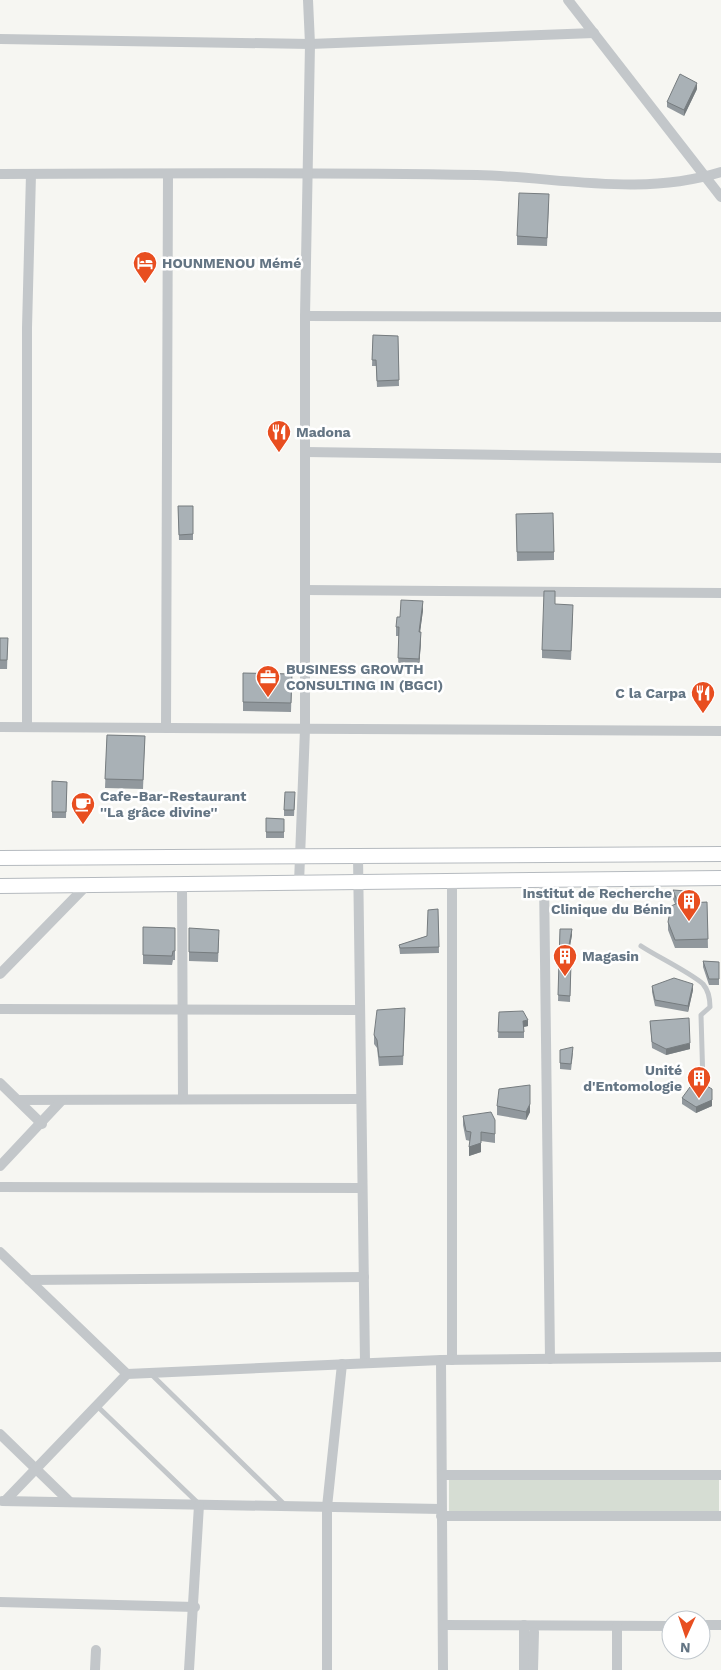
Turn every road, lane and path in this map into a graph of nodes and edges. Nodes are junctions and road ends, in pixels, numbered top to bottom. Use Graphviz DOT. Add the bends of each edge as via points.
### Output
graph roads {
  1 [pos="308,0"];
  2 [pos="568,0"];
  3 [pos="594,33"];
  4 [pos="0,39"];
  5 [pos="310,44"];
  6 [pos="308,172"];
  7 [pos="721,172"];
  8 [pos="0,174"];
  9 [pos="31,174"];
  10 [pos="168,174"];
  11 [pos="707,177"];
  12 [pos="721,197"];
  13 [pos="304,316"];
  14 [pos="721,318"];
  15 [pos="306,452"];
  16 [pos="721,458"];
  17 [pos="305,590"];
  18 [pos="721,593"];
  19 [pos="0,727"];
  20 [pos="27,727"];
  21 [pos="166,728"];
  22 [pos="304,729"];
  23 [pos="721,731"];
  24 [pos="721,854"];
  25 [pos="300,856"];
  26 [pos="358,856"];
  27 [pos="0,858"];
  28 [pos="721,878"];
  29 [pos="544,880"];
  30 [pos="452,881"];
  31 [pos="359,882"];
  32 [pos="299,883"];
  33 [pos="182,884"];
  34 [pos="87,885"];
  35 [pos="0,886"];
  36 [pos="641,946"];
  37 [pos="0,974"];
  38 [pos="0,1009"];
  39 [pos="183,1010"];
  40 [pos="360,1010"];
  41 [pos="0,1083"];
  42 [pos="703,1084"];
  43 [pos="183,1099"];
  44 [pos="361,1099"];
  45 [pos="18,1100"];
  46 [pos="62,1100"];
  47 [pos="42,1124"];
  48 [pos="0,1166"];
  49 [pos="0,1187"];
  50 [pos="362,1188"];
  51 [pos="0,1252"];
  52 [pos="364,1277"];
  53 [pos="29,1280"];
  54 [pos="721,1357"];
  55 [pos="550,1359"];
  56 [pos="441,1360"];
  57 [pos="452,1360"];
  58 [pos="365,1362"];
  59 [pos="342,1364"];
  60 [pos="148,1372"];
  61 [pos="127,1374"];
  62 [pos="96,1405"];
  63 [pos="0,1434"];
  64 [pos="36,1468"];
  65 [pos="721,1474"];
  66 [pos="442,1475"];
  67 [pos="2,1501"];
  68 [pos="70,1502"];
  69 [pos="199,1505"];
  70 [pos="286,1506"];
  71 [pos="327,1507"];
  72 [pos="441,1513"];
  73 [pos="721,1516"];
  74 [pos="0,1602"];
  75 [pos="195,1607"];
  76 [pos="443,1625"];
  77 [pos="524,1625"];
  78 [pos="617,1626"];
  79 [pos="661,1626"];
  80 [pos="534,1632"];
  81 [pos="96,1650"];
  82 [pos="95,1670"];
  83 [pos="189,1670"];
  84 [pos="327,1670"];
  85 [pos="443,1670"];
  86 [pos="524,1670"];
  87 [pos="533,1670"];
  88 [pos="617,1670"];
  1 -- 5 [label="street"];
  2 -- 3 [label="street"];
  3 -- 5 [label="street"];
  3 -- 11 [label="street"];
  4 -- 5 [label="street"];
  5 -- 6 [label="street"];
  6 -- 10 [label="street"];
  6 -- 11 [label="street" via="503,176 634,186"];
  6 -- 13 [label="street"];
  7 -- 11 [label="street"];
  8 -- 9 [label="street"];
  9 -- 10 [label="street"];
  9 -- 20 [label="street" via="27,328"];
  10 -- 21 [label="street"];
  11 -- 12 [label="street"];
  13 -- 14 [label="street"];
  13 -- 15 [label="street"];
  15 -- 16 [label="street"];
  15 -- 17 [label="street"];
  17 -- 18 [label="street"];
  17 -- 22 [label="street"];
  19 -- 20 [label="street"];
  20 -- 21 [label="street"];
  21 -- 22 [label="street"];
  22 -- 23 [label="street"];
  22 -- 25 [label="street"];
  24 -- 26 [label="street"];
  25 -- 26 [label="street"];
  25 -- 27 [label="street"];
  25 -- 32 [label="street"];
  26 -- 31 [label="street"];
  28 -- 29 [label="street"];
  29 -- 30 [label="street"];
  29 -- 55 [label="street"];
  30 -- 31 [label="street"];
  30 -- 57 [label="street"];
  31 -- 32 [label="street"];
  31 -- 40 [label="street"];
  32 -- 33 [label="street"];
  33 -- 34 [label="street"];
  33 -- 39 [label="street"];
  34 -- 35 [label="street"];
  34 -- 37 [label="street"];
  36 -- 42 [label="lane" via="696,979 710,996 710,1006 701,1015"];
  38 -- 39 [label="street"];
  39 -- 40 [label="street"];
  39 -- 43 [label="street"];
  40 -- 44 [label="street"];
  41 -- 45 [label="street"];
  43 -- 44 [label="street"];
  43 -- 46 [label="street"];
  44 -- 50 [label="street"];
  45 -- 46 [label="street"];
  45 -- 47 [label="street"];
  46 -- 47 [label="street"];
  47 -- 48 [label="street"];
  49 -- 50 [label="street"];
  50 -- 52 [label="street"];
  51 -- 53 [label="street"];
  52 -- 53 [label="street"];
  52 -- 58 [label="street"];
  53 -- 61 [label="street"];
  54 -- 55 [label="street"];
  55 -- 57 [label="street"];
  56 -- 57 [label="street"];
  56 -- 58 [label="street"];
  56 -- 66 [label="street"];
  58 -- 59 [label="street"];
  59 -- 60 [label="street"];
  59 -- 71 [label="street"];
  60 -- 61 [label="street"];
  60 -- 70 [label="lane"];
  61 -- 62 [label="street"];
  62 -- 64 [label="street"];
  62 -- 69 [label="lane"];
  63 -- 64 [label="street"];
  64 -- 67 [label="street"];
  64 -- 68 [label="street"];
  65 -- 66 [label="street"];
  66 -- 72 [label="street"];
  67 -- 68 [label="street"];
  68 -- 69 [label="street"];
  69 -- 70 [label="street"];
  69 -- 75 [label="street"];
  70 -- 71 [label="street"];
  71 -- 72 [label="street"];
  71 -- 84 [label="street"];
  72 -- 73 [label="street"];
  72 -- 76 [label="street"];
  74 -- 75 [label="street"];
  75 -- 83 [label="street"];
  76 -- 77 [label="street"];
  76 -- 85 [label="street"];
  77 -- 78 [label="street"];
  77 -- 86 [label="street"];
  78 -- 79 [label="street"];
  78 -- 88 [label="street"];
  80 -- 87 [label="street"];
  81 -- 82 [label="street"];
}
